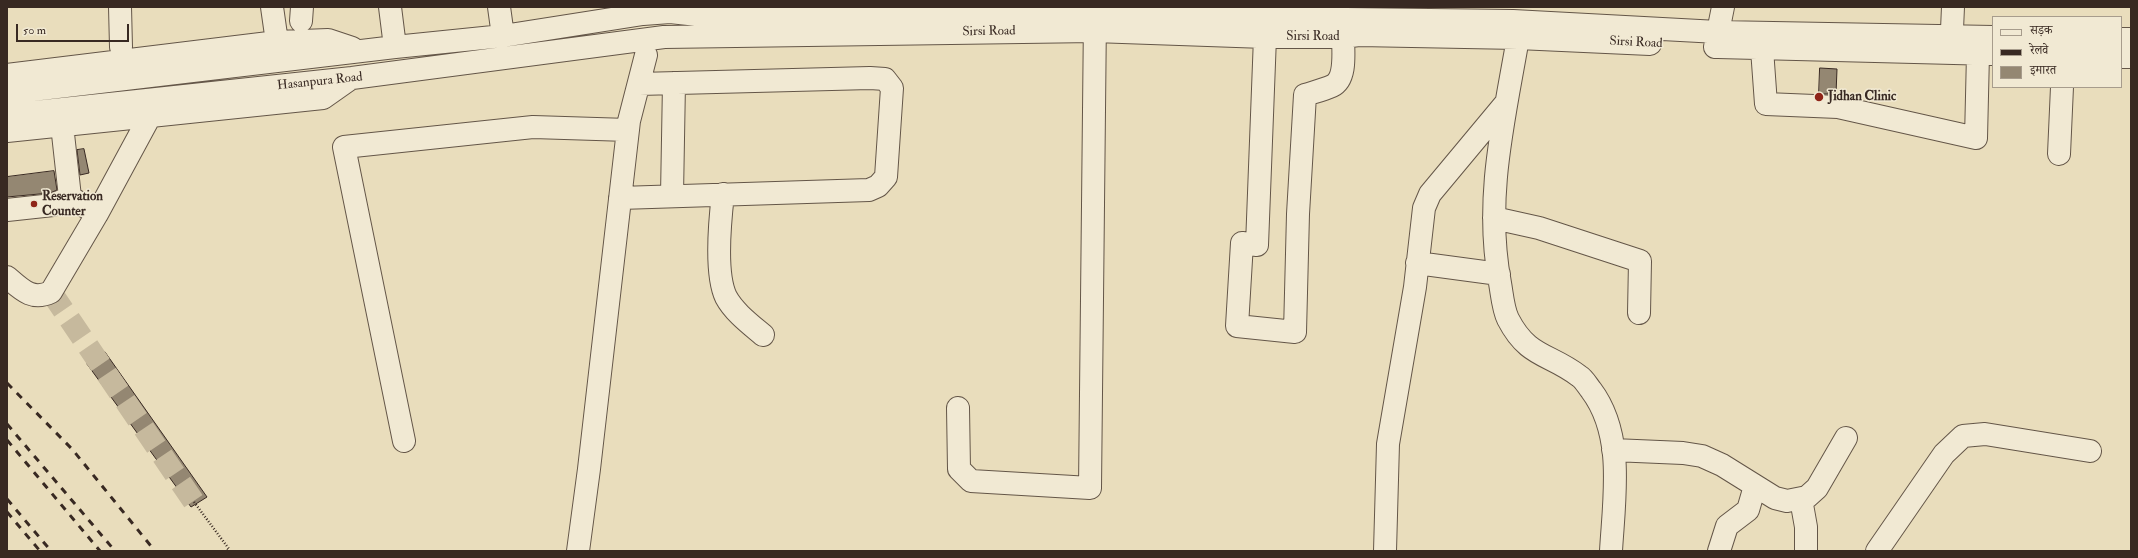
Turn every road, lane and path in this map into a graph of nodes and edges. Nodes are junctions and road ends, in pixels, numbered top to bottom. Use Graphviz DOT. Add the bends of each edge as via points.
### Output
graph roads {
  1 [pos="120,7"];
  2 [pos="272,7"];
  3 [pos="390,7"];
  4 [pos="499,7"];
  5 [pos="1723,7"];
  6 [pos="1953,7"];
  7 [pos="671,9"];
  8 [pos="644,10"];
  9 [pos="860,11"];
  10 [pos="1094,23"];
  11 [pos="1356,25"];
  12 [pos="504,36"];
  13 [pos="664,37"];
  14 [pos="1265,37"];
  15 [pos="1992,37"];
  16 [pos="1518,38"];
  17 [pos="1716,40"];
  18 [pos="277,42"];
  19 [pos="1952,45"];
  20 [pos="121,46"];
  21 [pos="396,46"];
  22 [pos="639,49"];
  23 [pos="1762,49"];
  24 [pos="362,52"];
  25 [pos="1985,54"];
  26 [pos="7,75"];
  27 [pos="352,78"];
  28 [pos="674,83"];
  29 [pos="639,84"];
  30 [pos="2062,88"];
  31 [pos="7,93"];
  32 [pos="1507,102"];
  33 [pos="7,114"];
  34 [pos="150,116"];
  35 [pos="62,125"];
  36 [pos="628,130"];
  37 [pos="7,131"];
  38 [pos="2059,154"];
  39 [pos="723,194"];
  40 [pos="672,195"];
  41 [pos="70,197"];
  42 [pos="620,198"];
  43 [pos="7,210"];
  44 [pos="97,214"];
  45 [pos="1494,218"];
  46 [pos="1417,262"];
  47 [pos="1499,274"];
  48 [pos="7,277"];
  49 [pos="1639,313"];
  50 [pos="762,335"];
  51 [pos="958,408"];
  52 [pos="1846,438"];
  53 [pos="404,441"];
  54 [pos="1613,450"];
  55 [pos="2090,451"];
  56 [pos="1755,486"];
  57 [pos="1801,499"];
  58 [pos="194,502"];
  59 [pos="228,550"];
  60 [pos="578,551"];
  61 [pos="1385,551"];
  62 [pos="1611,551"];
  63 [pos="1719,551"];
  64 [pos="1806,551"];
  65 [pos="1876,551"];
  1 -- 20 [label="street"];
  2 -- 18 [label="street"];
  3 -- 21 [label="street"];
  4 -- 12 [label="street"];
  5 -- 17 [label="street"];
  6 -- 19 [label="street"];
  7 -- 8 [label="street, Sirsi Road"];
  7 -- 9 [label="street, Sirsi Road" via="698,15"];
  7 -- 13 [label="street"];
  8 -- 12 [label="street, Sirsi Road"];
  8 -- 22 [label="street"];
  9 -- 10 [label="street, Sirsi Road"];
  10 -- 11 [label="street, Sirsi Road"];
  10 -- 13 [label="street, Sirsi Road"];
  10 -- 14 [label="street, Sirsi Road"];
  10 -- 51 [label="street" via="1090,488 971,481 959,469"];
  11 -- 14 [label="street, Sirsi Road"];
  11 -- 14 [label="street" via="1338,81 1333,86 1305,95 1295,332 1237,326 1242,243 1257,245"];
  11 -- 16 [label="street, Sirsi Road"];
  11 -- 17 [label="street, Sirsi Road" via="1513,21"];
  12 -- 21 [label="street, Sirsi Road"];
  13 -- 22 [label="street"];
  15 -- 19 [label="street, Sirsi Road"];
  16 -- 17 [label="street, Sirsi Road"];
  16 -- 32 [label="street"];
  17 -- 19 [label="street, Sirsi Road"];
  17 -- 23 [label="street, Sirsi Road"];
  18 -- 24 [label="street" via="328,40"];
  18 -- 26 [label="street"];
  19 -- 23 [label="street, Sirsi Road"];
  19 -- 25 [label="street, Sirsi Road"];
  21 -- 24 [label="street, Sirsi Road"];
  22 -- 27 [label="street, Hasanpura Road"];
  22 -- 29 [label="street"];
  23 -- 25 [label="street" via="1766,104 1838,107 1976,138"];
  24 -- 31 [label="street, Sirsi Road"];
  27 -- 33 [label="street, Hasanpura Road"];
  27 -- 34 [label="street" via="323,98"];
  28 -- 29 [label="street"];
  28 -- 39 [label="street" via="870,78 885,79 892,88 886,177 878,186 869,190"];
  28 -- 40 [label="street"];
  29 -- 36 [label="street"];
  30 -- 38 [label="street"];
  32 -- 45 [label="street" via="1498,148"];
  32 -- 46 [label="street" via="1430,194 1424,208"];
  34 -- 35 [label="street"];
  34 -- 44 [label="street"];
  35 -- 37 [label="street"];
  35 -- 41 [label="street"];
  36 -- 42 [label="street"];
  36 -- 53 [label="street" via="533,127 344,147"];
  39 -- 40 [label="street"];
  39 -- 50 [label="street" via="719,245 720,270 726,297 740,315"];
  40 -- 42 [label="street"];
  41 -- 43 [label="street" via="53,205"];
  41 -- 44 [label="street"];
  42 -- 60 [label="street"];
  44 -- 48 [label="street" via="51,292 41,297 31,295"];
  45 -- 47 [label="street" via="1494,253"];
  45 -- 49 [label="street" via="1539,228 1640,261"];
  46 -- 47 [label="street"];
  46 -- 61 [label="street" via="1388,444"];
  47 -- 54 [label="street" via="1507,317 1514,329 1525,344 1580,376 1595,396 1608,422"];
  52 -- 57 [label="street" via="1817,488"];
  54 -- 56 [label="street" via="1702,456 1722,465"];
  54 -- 62 [label="street" via="1615,460"];
  55 -- 65 [label="street" via="1985,434 1963,436 1944,454"];
  56 -- 57 [label="street" via="1775,498 1787,501"];
  56 -- 63 [label="street" via="1748,510 1727,526"];
  57 -- 64 [label="street" via="1806,527"];
  58 -- 59 [label="path"];
}
